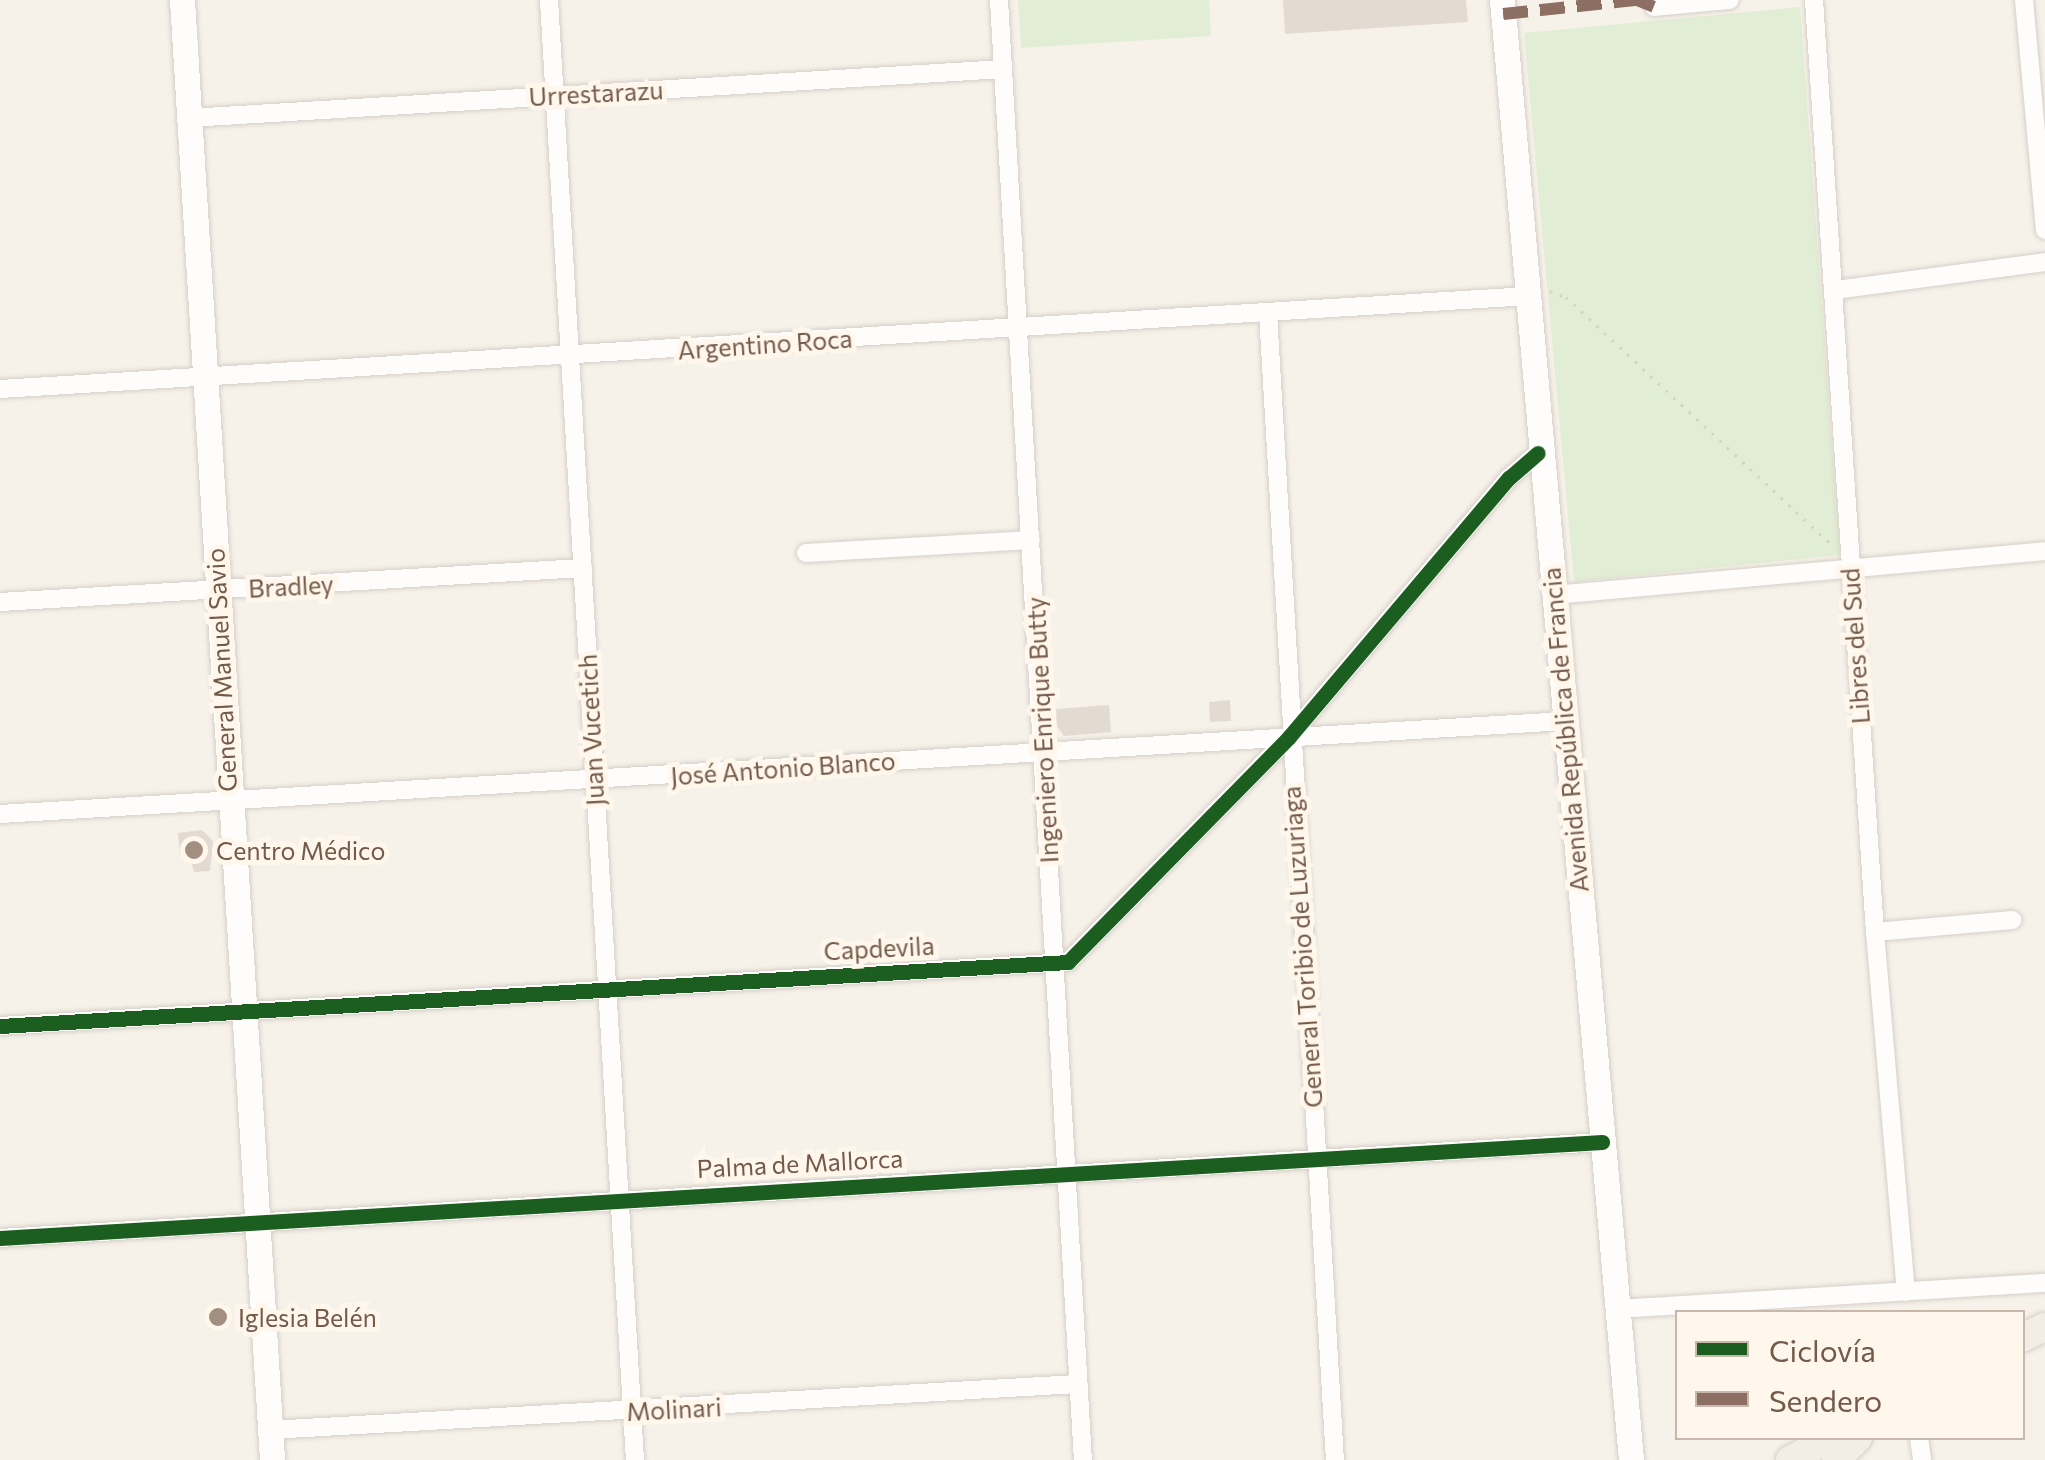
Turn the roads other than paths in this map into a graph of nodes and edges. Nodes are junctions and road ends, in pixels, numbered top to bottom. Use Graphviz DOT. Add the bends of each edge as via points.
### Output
graph roads {
  1 [pos="182,0"];
  2 [pos="549,0"];
  3 [pos="999,0"];
  4 [pos="1502,0"];
  5 [pos="1730,0"];
  6 [pos="1814,0"];
  7 [pos="2024,0"];
  8 [pos="1654,7"];
  9 [pos="1003,69"];
  10 [pos="554,95"];
  11 [pos="189,118"];
  12 [pos="2045,230"];
  13 [pos="2045,262"];
  14 [pos="1836,290"];
  15 [pos="1530,296"];
  16 [pos="1268,313"];
  17 [pos="1018,328"];
  18 [pos="570,356"];
  19 [pos="206,377"];
  20 [pos="0,389"];
  21 [pos="1538,453"];
  22 [pos="1031,540"];
  23 [pos="2045,550"];
  24 [pos="806,552"];
  25 [pos="582,568"];
  26 [pos="1850,571"];
  27 [pos="216,590"];
  28 [pos="1554,595"];
  29 [pos="0,602"];
  30 [pos="1565,721"];
  31 [pos="1289,738"];
  32 [pos="1043,752"];
  33 [pos="594,779"];
  34 [pos="228,800"];
  35 [pos="0,814"];
  36 [pos="2012,920"];
  37 [pos="1875,932"];
  38 [pos="1056,964"];
  39 [pos="605,990"];
  40 [pos="241,1012"];
  41 [pos="0,1026"];
  42 [pos="1602,1142"];
  43 [pos="1315,1159"];
  44 [pos="1067,1174"];
  45 [pos="619,1198"];
  46 [pos="258,1222"];
  47 [pos="0,1238"];
  48 [pos="2045,1283"];
  49 [pos="1906,1292"];
  50 [pos="1618,1309"];
  51 [pos="1078,1384"];
  52 [pos="632,1412"];
  53 [pos="270,1430"];
  54 [pos="1828,1440"];
  55 [pos="1856,1440"];
  56 [pos="272,1460"];
  57 [pos="635,1460"];
  58 [pos="1082,1460"];
  59 [pos="1335,1460"];
  60 [pos="1631,1460"];
  61 [pos="1790,1460"];
  62 [pos="1836,1460"];
  1 -- 11 [label="main road, General Manuel Savio"];
  2 -- 10 [label="street, Juan Vucetich"];
  3 -- 9 [label="street, Ingeniero Enrique Butty"];
  4 -- 15 [label="main road, Avenida República de Francia"];
  5 -- 8 [label="street"];
  6 -- 14 [label="street, Libres del Sud"];
  7 -- 12 [label="street"];
  9 -- 10 [label="street, Urrestarazu"];
  9 -- 17 [label="street, Ingeniero Enrique Butty"];
  10 -- 11 [label="street, Urrestarazu"];
  10 -- 18 [label="street, Juan Vucetich"];
  11 -- 19 [label="main road, General Manuel Savio"];
  13 -- 14 [label="street"];
  14 -- 26 [label="street, Libres del Sud"];
  15 -- 16 [label="street, Argentino Roca"];
  15 -- 21 [label="main road, Avenida República de Francia"];
  16 -- 17 [label="street, Argentino Roca"];
  16 -- 31 [label="street, General Toribio de Luzuriaga"];
  17 -- 18 [label="street, Argentino Roca"];
  17 -- 22 [label="street, Ingeniero Enrique Butty"];
  18 -- 19 [label="street, Argentino Roca"];
  18 -- 25 [label="street, Juan Vucetich"];
  19 -- 20 [label="street, Argentino Roca"];
  19 -- 27 [label="main road, General Manuel Savio"];
  21 -- 28 [label="main road, Avenida República de Francia"];
  21 -- 31 [label="street" via="1509,478"];
  22 -- 24 [label="street"];
  22 -- 32 [label="street, Ingeniero Enrique Butty"];
  23 -- 26 [label="street"];
  25 -- 27 [label="street, Bradley"];
  25 -- 33 [label="street, Juan Vucetich"];
  26 -- 28 [label="street"];
  26 -- 37 [label="street, Libres del Sud"];
  27 -- 29 [label="street, Bradley"];
  27 -- 34 [label="main road, General Manuel Savio"];
  28 -- 30 [label="main road, Avenida República de Francia"];
  30 -- 31 [label="street, José Antonio Blanco"];
  30 -- 42 [label="main road, Avenida República de Francia"];
  31 -- 32 [label="street, José Antonio Blanco"];
  31 -- 38 [label="street" via="1075,958"];
  31 -- 43 [label="street, General Toribio de Luzuriaga"];
  32 -- 33 [label="street, José Antonio Blanco"];
  32 -- 38 [label="street, Ingeniero Enrique Butty"];
  33 -- 34 [label="street, José Antonio Blanco"];
  33 -- 39 [label="street, Juan Vucetich"];
  34 -- 35 [label="street, José Antonio Blanco"];
  34 -- 40 [label="main road, General Manuel Savio"];
  36 -- 37 [label="street"];
  37 -- 49 [label="street, Libres del Sud"];
  38 -- 39 [label="street, Capdevila"];
  38 -- 44 [label="street, Ingeniero Enrique Butty"];
  39 -- 40 [label="street, Capdevila"];
  39 -- 45 [label="street, Juan Vucetich"];
  40 -- 41 [label="street, Capdevila"];
  40 -- 46 [label="main road, General Manuel Savio"];
  42 -- 43 [label="street, Palma de Mallorca"];
  42 -- 50 [label="main road, Avenida República de Francia"];
  43 -- 44 [label="street, Palma de Mallorca"];
  43 -- 59 [label="street, General Toribio de Luzuriaga"];
  44 -- 45 [label="street, Palma de Mallorca"];
  44 -- 51 [label="street, Ingeniero Enrique Butty"];
  45 -- 46 [label="street, Palma de Mallorca"];
  45 -- 52 [label="street, Juan Vucetich"];
  46 -- 47 [label="street, Palma de Mallorca"];
  46 -- 53 [label="main road, General Manuel Savio"];
  48 -- 49 [label="street"];
  49 -- 50 [label="street"];
  50 -- 60 [label="main road, Avenida República de Francia"];
  51 -- 52 [label="street, Molinari"];
  51 -- 58 [label="street, Ingeniero Enrique Butty"];
  52 -- 53 [label="street, Molinari"];
  52 -- 57 [label="street, Juan Vucetich"];
  53 -- 56 [label="main road, General Manuel Savio"];
  54 -- 61 [label="main road"];
  55 -- 62 [label="main road"];
}
